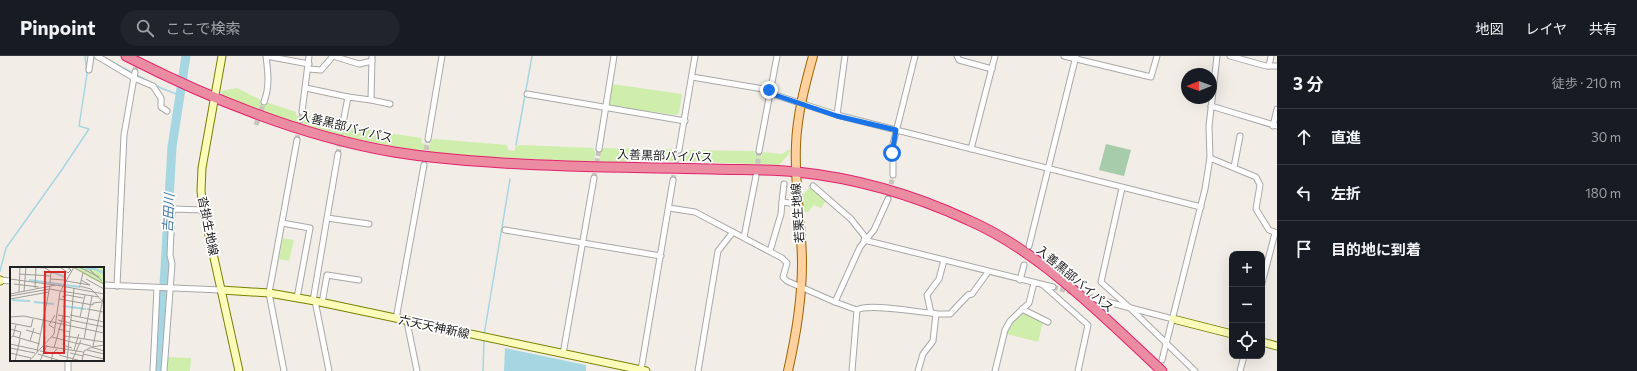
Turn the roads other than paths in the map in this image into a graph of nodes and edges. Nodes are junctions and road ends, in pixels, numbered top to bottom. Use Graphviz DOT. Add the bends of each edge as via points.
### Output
graph roads {
  1 [pos="91,56"];
  2 [pos="97,56"];
  3 [pos="126,56"];
  4 [pos="222,56"];
  5 [pos="266,56"];
  6 [pos="309,56"];
  7 [pos="442,56"];
  8 [pos="614,56"];
  9 [pos="695,56"];
  10 [pos="777,56"];
  11 [pos="813,56"];
  12 [pos="845,56"];
  13 [pos="915,56"];
  14 [pos="957,56"];
  15 [pos="995,56"];
  16 [pos="1064,56"];
  17 [pos="1156,56"];
  18 [pos="1217,56"];
  19 [pos="1230,56"];
  20 [pos="1271,56"];
  21 [pos="1076,57"];
  22 [pos="372,58"];
  23 [pos="309,66"];
  24 [pos="1269,66"];
  25 [pos="1277,66"];
  26 [pos="992,69"];
  27 [pos="89,70"];
  28 [pos="134,75"];
  29 [pos="692,77"];
  30 [pos="306,88"];
  31 [pos="769,90"];
  32 [pos="527,94"];
  33 [pos="348,97"];
  34 [pos="214,98"];
  35 [pos="371,100"];
  36 [pos="264,102"];
  37 [pos="390,104"];
  38 [pos="802,104"];
  39 [pos="1211,106"];
  40 [pos="606,107"];
  41 [pos="1277,109"];
  42 [pos="167,111"];
  43 [pos="302,112"];
  44 [pos="837,116"];
  45 [pos="685,121"];
  46 [pos="343,123"];
  47 [pos="1275,126"];
  48 [pos="896,130"];
  49 [pos="1240,136"];
  50 [pos="428,139"];
  51 [pos="297,140"];
  52 [pos="599,149"];
  53 [pos="971,149"];
  54 [pos="679,150"];
  55 [pos="759,151"];
  56 [pos="338,154"];
  57 [pos="1210,158"];
  58 [pos="424,165"];
  59 [pos="1234,167"];
  60 [pos="1048,169"];
  61 [pos="795,171"];
  62 [pos="893,175"];
  63 [pos="756,176"];
  64 [pos="594,178"];
  65 [pos="673,180"];
  66 [pos="784,184"];
  67 [pos="813,186"];
  68 [pos="1122,188"];
  69 [pos="888,199"];
  70 [pos="782,202"];
  71 [pos="797,204"];
  72 [pos="1201,207"];
  73 [pos="669,208"];
  74 [pos="204,210"];
  75 [pos="327,218"];
  76 [pos="282,223"];
  77 [pos="369,224"];
  78 [pos="505,230"];
  79 [pos="734,232"];
  80 [pos="1276,233"];
  81 [pos="744,237"];
  82 [pos="865,239"];
  83 [pos="583,243"];
  84 [pos="1029,246"];
  85 [pos="770,251"];
  86 [pos="661,256"];
  87 [pos="944,260"];
  88 [pos="1024,265"];
  89 [pos="988,272"];
  90 [pos="1265,272"];
  91 [pos="0,280"];
  92 [pos="359,280"];
  93 [pos="1020,280"];
  94 [pos="10,281"];
  95 [pos="1034,283"];
  96 [pos="104,285"];
  97 [pos="1042,285"];
  98 [pos="117,286"];
  99 [pos="1053,287"];
  100 [pos="158,288"];
  101 [pos="801,288"];
  102 [pos="169,289"];
  103 [pos="221,290"];
  104 [pos="269,293"];
  105 [pos="297,298"];
  106 [pos="1092,298"];
  107 [pos="314,301"];
  108 [pos="835,302"];
  109 [pos="322,303"];
  110 [pos="1130,308"];
  111 [pos="1022,309"];
  112 [pos="857,310"];
  113 [pos="933,313"];
  114 [pos="396,319"];
  115 [pos="1173,319"];
  116 [pos="407,322"];
  117 [pos="1048,322"];
  118 [pos="1229,333"];
  119 [pos="1265,343"];
  120 [pos="1166,345"];
  121 [pos="1277,346"];
  122 [pos="563,354"];
  123 [pos="1243,359"];
  124 [pos="1162,360"];
  125 [pos="153,371"];
  126 [pos="164,371"];
  127 [pos="239,371"];
  128 [pos="284,371"];
  129 [pos="329,371"];
  130 [pos="417,371"];
  131 [pos="644,371"];
  132 [pos="698,371"];
  133 [pos="788,371"];
  134 [pos="852,371"];
  135 [pos="918,371"];
  136 [pos="995,371"];
  137 [pos="1078,371"];
  138 [pos="1162,371"];
  139 [pos="1195,371"];
  140 [pos="1240,371"];
  1 -- 27 [label="street"];
  2 -- 28 [label="street"];
  3 -- 34 [label="highway, 入善黒部バイパス" via="163,76"];
  4 -- 34 [label="main road, 沓掛生地線"];
  5 -- 23 [label="street"];
  5 -- 36 [label="street" via="268,85"];
  6 -- 23 [label="street"];
  7 -- 50 [label="street"];
  8 -- 40 [label="street"];
  9 -- 29 [label="street"];
  10 -- 31 [label="street"];
  11 -- 38 [label="main road, 若栗生地線"];
  12 -- 44 [label="street"];
  13 -- 48 [label="street"];
  14 -- 26 [label="street" via="959,60"];
  15 -- 26 [label="street"];
  16 -- 21 [label="street"];
  17 -- 21 [label="street" via="1151,78"];
  18 -- 39 [label="street"];
  19 -- 24 [label="street"];
  20 -- 24 [label="street"];
  21 -- 60 [label="street"];
  22 -- 23 [label="street" via="359,64 333,56 321,70"];
  22 -- 35 [label="street"];
  23 -- 30 [label="street"];
  24 -- 25 [label="street"];
  26 -- 53 [label="street"];
  28 -- 42 [label="street" via="157,90 161,98 161,107"];
  28 -- 98 [label="street" via="124,135"];
  29 -- 31 [label="street"];
  29 -- 45 [label="street"];
  30 -- 33 [label="street"];
  30 -- 43 [label="street"];
  31 -- 38 [label="street" via="772,94"];
  31 -- 55 [label="street"];
  32 -- 40 [label="street"];
  33 -- 35 [label="street"];
  33 -- 46 [label="street"];
  34 -- 61 [label="highway, 入善黒部バイパス" via="313,133 394,152 438,158 499,163"];
  34 -- 74 [label="main road, 沓掛生地線" via="202,168 201,191"];
  35 -- 37 [label="street"];
  38 -- 44 [label="street"];
  38 -- 61 [label="main road, 若栗生地線"];
  39 -- 47 [label="street"];
  39 -- 57 [label="street"];
  40 -- 45 [label="street"];
  40 -- 52 [label="street"];
  41 -- 47 [label="street"];
  44 -- 48 [label="street"];
  45 -- 54 [label="street"];
  48 -- 53 [label="street"];
  48 -- 62 [label="street" via="892,153"];
  49 -- 59 [label="street"];
  51 -- 76 [label="street"];
  53 -- 60 [label="street"];
  56 -- 75 [label="street"];
  57 -- 59 [label="street"];
  57 -- 72 [label="street"];
  58 -- 114 [label="street"];
  59 -- 80 [label="street" via="1256,177 1260,185 1256,209 1269,230"];
  60 -- 68 [label="street"];
  60 -- 84 [label="street"];
  61 -- 71 [label="main road, 若栗生地線"];
  61 -- 138 [label="highway, 入善黒部バイパス" via="895,191 972,221 1041,264"];
  63 -- 81 [label="street"];
  64 -- 83 [label="street"];
  65 -- 73 [label="street"];
  66 -- 70 [label="street"];
  67 -- 82 [label="street" via="851,219"];
  68 -- 72 [label="street"];
  68 -- 110 [label="street" via="1101,282"];
  69 -- 82 [label="street" via="874,230"];
  70 -- 71 [label="street"];
  70 -- 85 [label="street"];
  71 -- 101 [label="main road, 若栗生地線" via="802,263"];
  72 -- 115 [label="street"];
  73 -- 79 [label="street" via="695,212"];
  73 -- 86 [label="street"];
  74 -- 102 [label="street" via="172,209 172,264"];
  74 -- 103 [label="main road, 沓掛生地線"];
  75 -- 77 [label="street"];
  75 -- 107 [label="street"];
  76 -- 104 [label="street"];
  76 -- 105 [label="street" via="310,228"];
  78 -- 83 [label="street"];
  79 -- 81 [label="street"];
  79 -- 132 [label="street" via="718,251"];
  80 -- 90 [label="street"];
  81 -- 85 [label="street"];
  82 -- 87 [label="street"];
  82 -- 108 [label="street"];
  83 -- 86 [label="street"];
  83 -- 122 [label="street"];
  85 -- 101 [label="street" via="787,263 783,277"];
  86 -- 131 [label="street"];
  87 -- 89 [label="street"];
  87 -- 113 [label="street" via="939,279 927,295"];
  88 -- 93 [label="street"];
  89 -- 93 [label="street"];
  89 -- 113 [label="street" via="972,294 950,314"];
  91 -- 94 [label="street"];
  92 -- 109 [label="street" via="328,275"];
  93 -- 95 [label="street"];
  95 -- 97 [label="street"];
  95 -- 111 [label="street" via="1029,303"];
  96 -- 98 [label="street"];
  97 -- 99 [label="street"];
  97 -- 137 [label="street" via="1088,325"];
  98 -- 100 [label="street"];
  100 -- 102 [label="street"];
  100 -- 125 [label="street"];
  101 -- 108 [label="street"];
  101 -- 133 [label="main road, 若栗生地線"];
  102 -- 103 [label="street"];
  102 -- 126 [label="street"];
  103 -- 104 [label="main road, 六天天神新線"];
  103 -- 127 [label="main road, 沓掛生地線"];
  104 -- 105 [label="main road, 六天天神新線"];
  104 -- 128 [label="street"];
  105 -- 107 [label="main road, 六天天神新線"];
  106 -- 110 [label="street"];
  107 -- 109 [label="main road, 六天天神新線"];
  107 -- 129 [label="street"];
  108 -- 112 [label="street"];
  109 -- 114 [label="main road, 六天天神新線"];
  110 -- 115 [label="street"];
  110 -- 120 [label="street"];
  111 -- 117 [label="street"];
  111 -- 136 [label="street" via="1005,330"];
  112 -- 113 [label="street" via="862,307"];
  112 -- 134 [label="street"];
  113 -- 135 [label="street" via="933,341 923,354"];
  114 -- 116 [label="main road, 六天天神新線"];
  115 -- 118 [label="main road"];
  115 -- 120 [label="street"];
  116 -- 122 [label="main road, 六天天神新線"];
  116 -- 130 [label="street"];
  119 -- 121 [label="main road"];
  120 -- 124 [label="street"];
  120 -- 139 [label="street"];
  122 -- 131 [label="main road, 六天天神新線"];
  123 -- 140 [label="street"];
}
